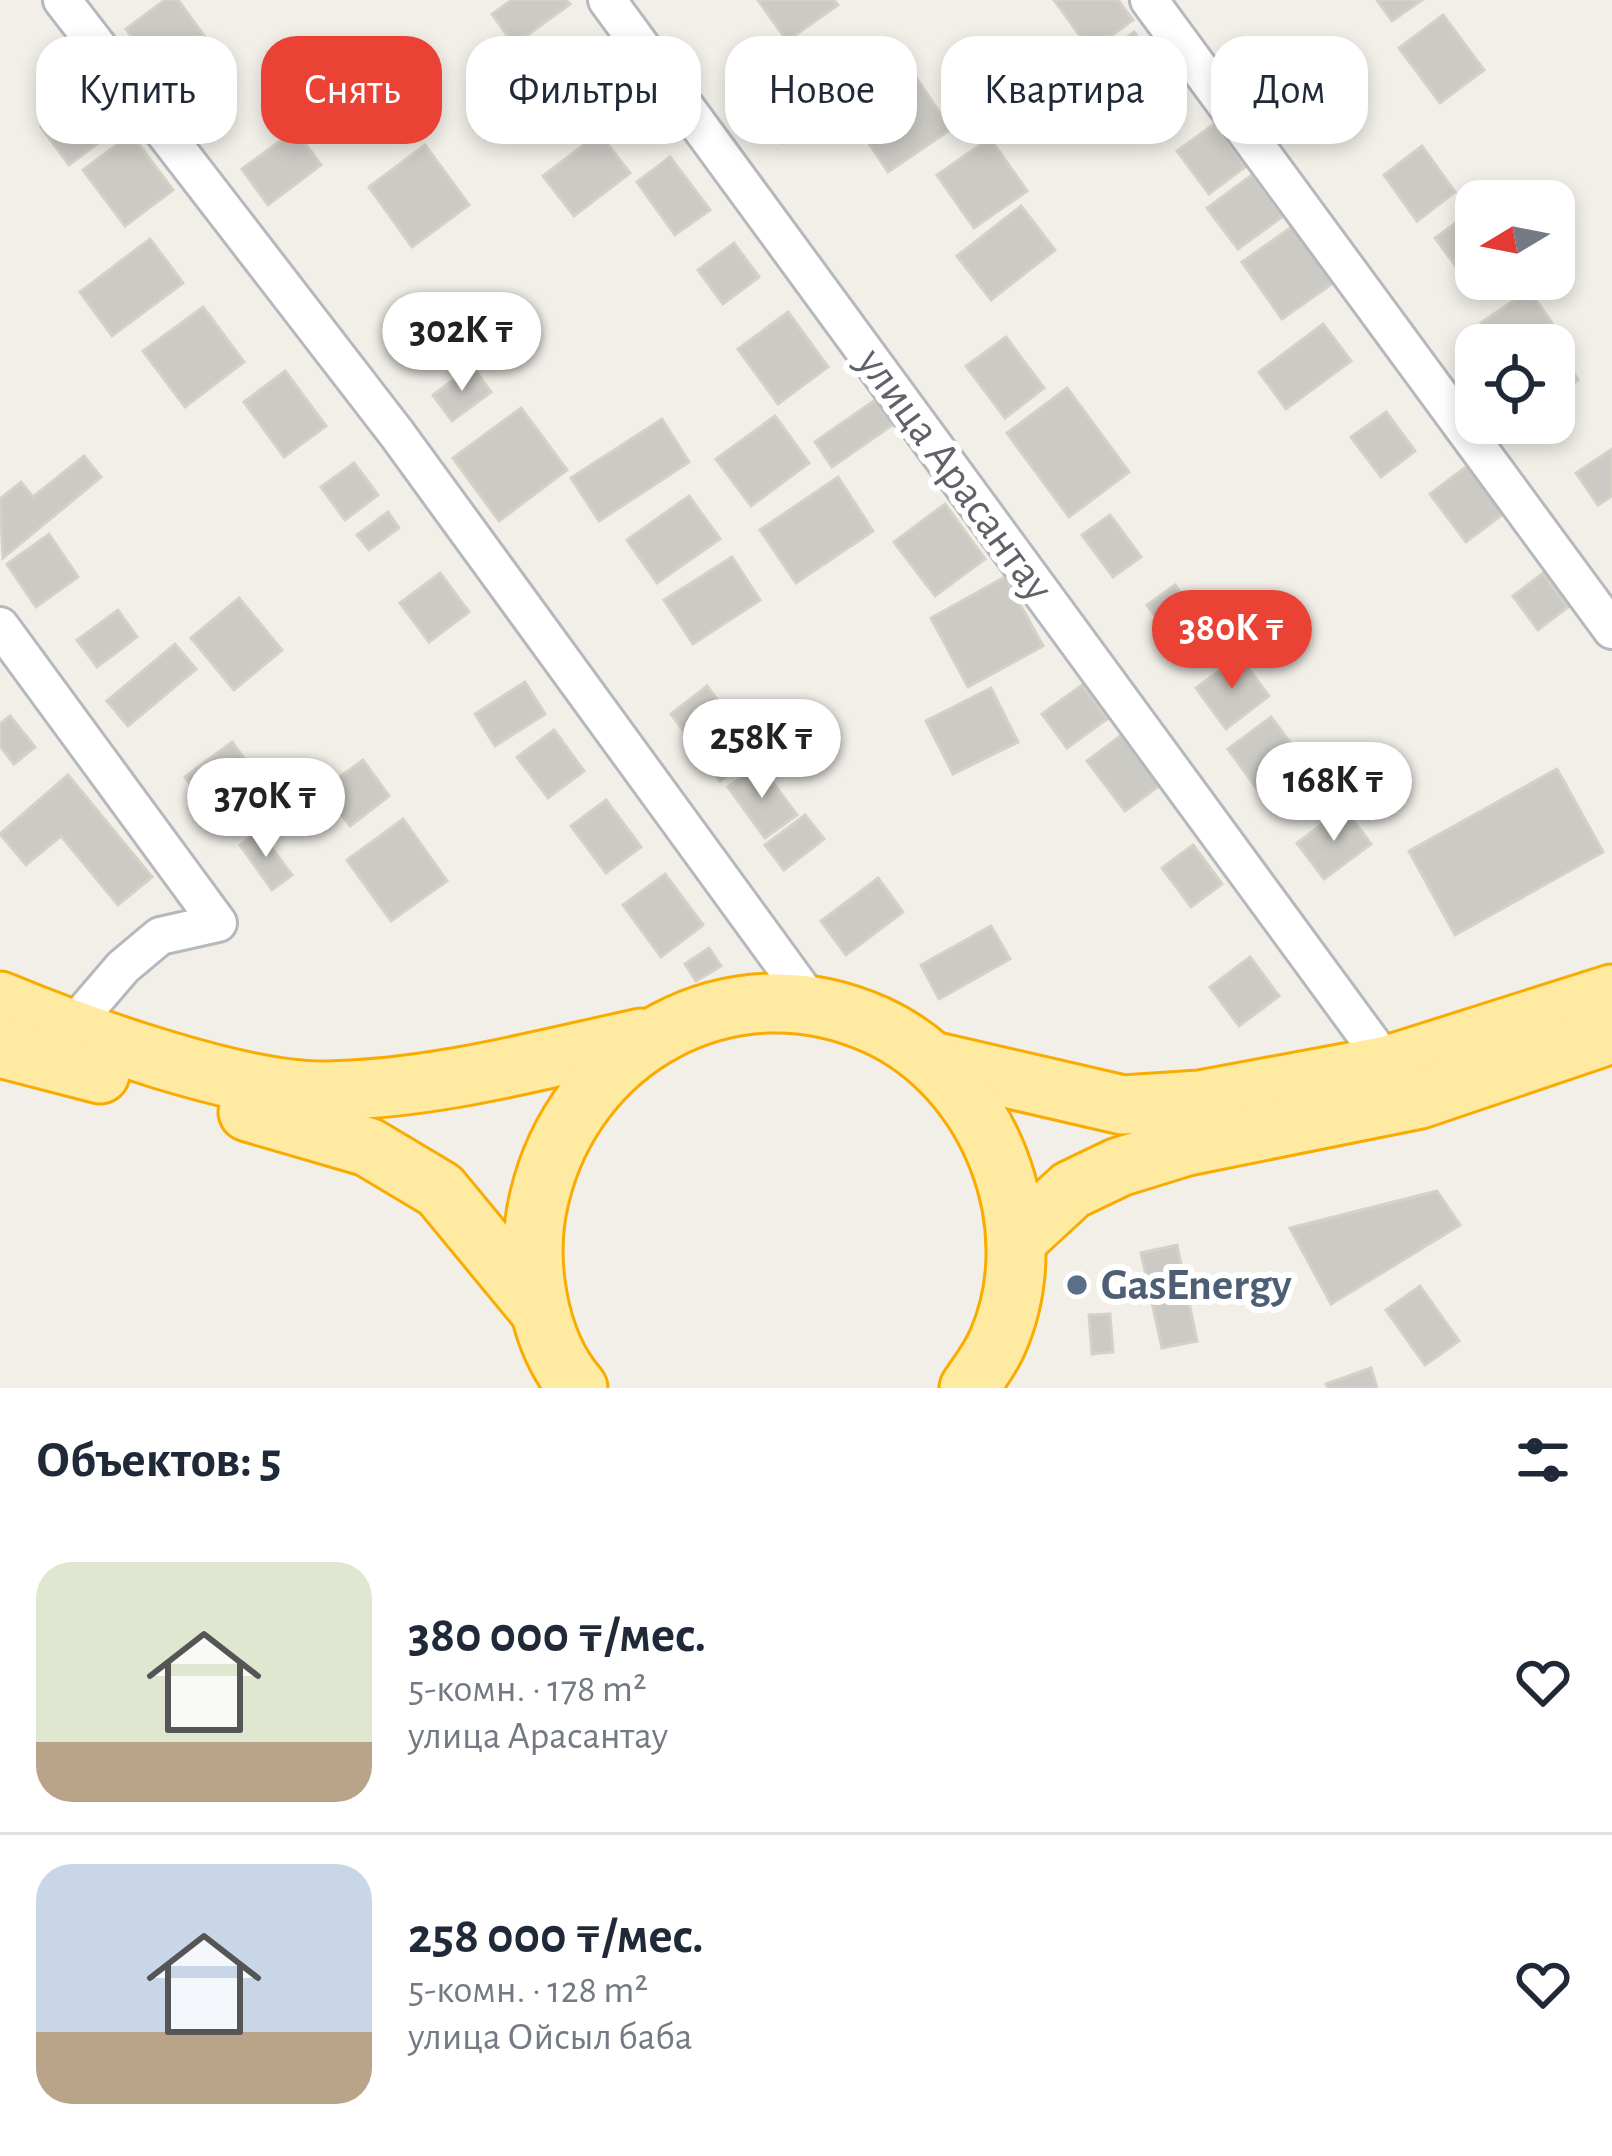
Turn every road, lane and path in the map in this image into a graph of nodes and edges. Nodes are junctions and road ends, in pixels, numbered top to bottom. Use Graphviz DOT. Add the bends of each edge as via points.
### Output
graph roads {
  1 [pos="62,0"];
  2 [pos="607,0"];
  3 [pos="1150,0"];
  4 [pos="0,626"];
  5 [pos="1612,630"];
  6 [pos="1612,994"];
  7 [pos="0,1001"];
  8 [pos="814,1006"];
  9 [pos="69,1030"];
  10 [pos="1612,1034"];
  11 [pos="651,1036"];
  12 [pos="0,1048"];
  13 [pos="932,1061"];
  14 [pos="1388,1065"];
  15 [pos="1017,1240"];
  16 [pos="539,1310"];
  17 [pos="578,1388"];
  18 [pos="970,1388"];
  1 -- 8 [label="street" via="397,434"];
  2 -- 14 [label="street, улица Арасантау"];
  3 -- 5 [label="street"];
  4 -- 9 [label="street" via="218,922 160,936"];
  6 -- 14 [label="highway"];
  7 -- 9 [label="highway"];
  8 -- 11 [label="highway" via="730,1007"];
  8 -- 13 [label="highway" via="877,1026"];
  9 -- 11 [label="highway" via="264,1085 322,1091 490,1074"];
  10 -- 15 [label="highway" via="1420,1099 1119,1167 1071,1190"];
  11 -- 16 [label="highway" via="590,1086 549,1154 532,1231"];
  12 -- 16 [label="highway" via="368,1147 440,1190"];
  13 -- 14 [label="highway" via="1123,1105 1201,1100"];
  13 -- 15 [label="highway" via="976,1112 1006,1174"];
  15 -- 18 [label="highway" via="998,1342"];
  16 -- 17 [label="highway"];
}
